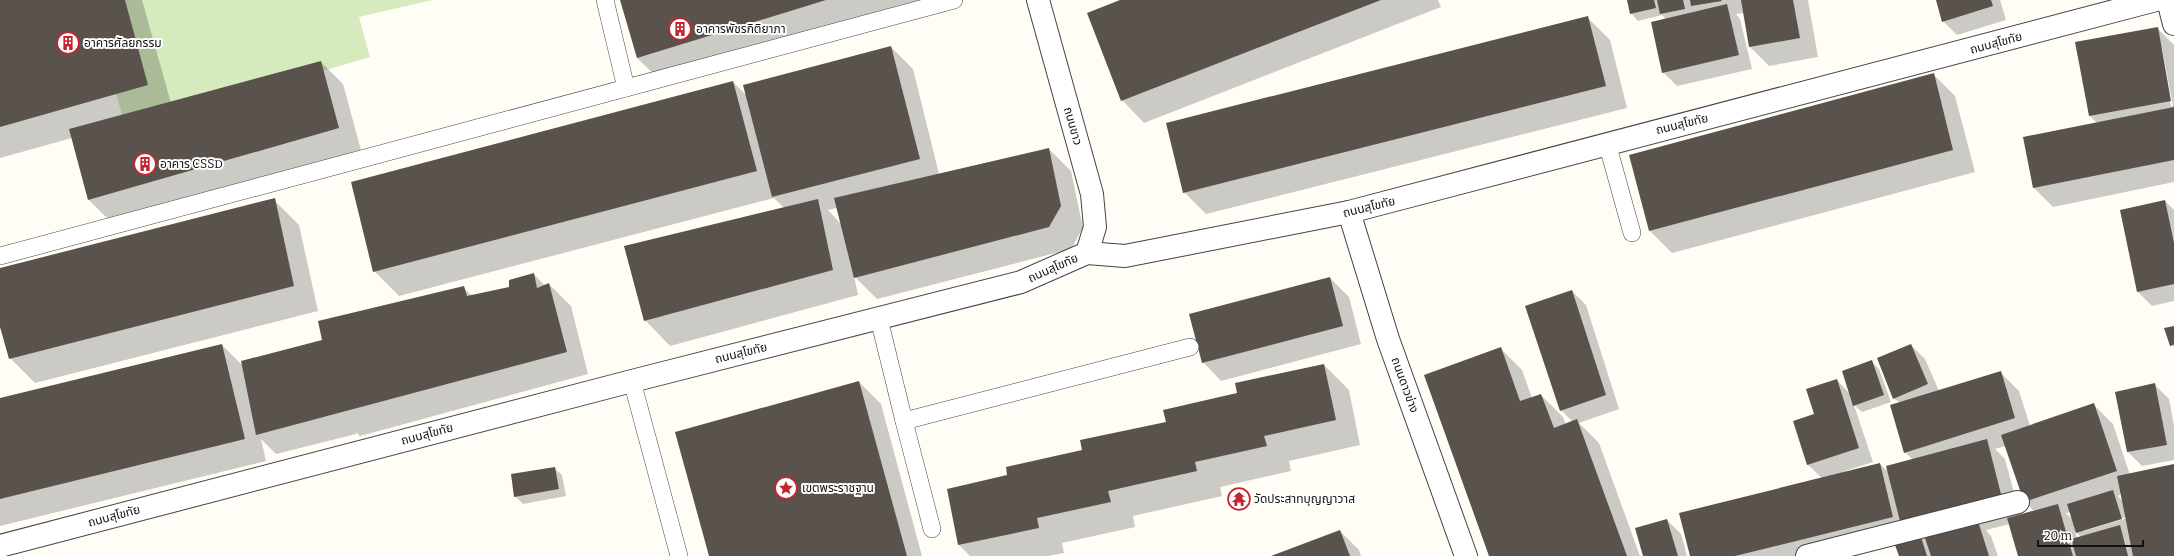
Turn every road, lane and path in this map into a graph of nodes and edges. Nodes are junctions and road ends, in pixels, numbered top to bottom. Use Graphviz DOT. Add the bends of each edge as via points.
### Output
graph roads {
  1 [pos="605,0"];
  2 [pos="954,0"];
  3 [pos="1038,0"];
  4 [pos="2156,0"];
  5 [pos="2168,0"];
  6 [pos="2174,24"];
  7 [pos="626,88"];
  8 [pos="1607,143"];
  9 [pos="1349,212"];
  10 [pos="1632,233"];
  11 [pos="1087,253"];
  12 [pos="0,256"];
  13 [pos="879,319"];
  14 [pos="1190,347"];
  15 [pos="632,381"];
  16 [pos="904,421"];
  17 [pos="2018,502"];
  18 [pos="932,529"];
  19 [pos="0,546"];
  20 [pos="679,556"];
  21 [pos="1466,556"];
  22 [pos="1807,556"];
  1 -- 7 [label="lane"];
  2 -- 7 [label="lane"];
  3 -- 11 [label="street, ถนนขาว" via="1092,194 1095,227"];
  4 -- 8 [label="street, ถนนสุโขทัย"];
  5 -- 6 [label="street"];
  7 -- 12 [label="lane"];
  8 -- 9 [label="street, ถนนสุโขทัย"];
  8 -- 10 [label="lane"];
  9 -- 11 [label="street, ถนนสุโขทัย" via="1125,256"];
  9 -- 21 [label="street, ถนนดาวข่าง" via="1388,340"];
  11 -- 13 [label="street, ถนนสุโขทัย" via="1021,282"];
  13 -- 15 [label="street, ถนนสุโขทัย"];
  13 -- 16 [label="lane"];
  14 -- 16 [label="lane"];
  15 -- 19 [label="street, ถนนสุโขทัย"];
  15 -- 20 [label="lane"];
  16 -- 18 [label="lane"];
  17 -- 22 [label="street"];
}
